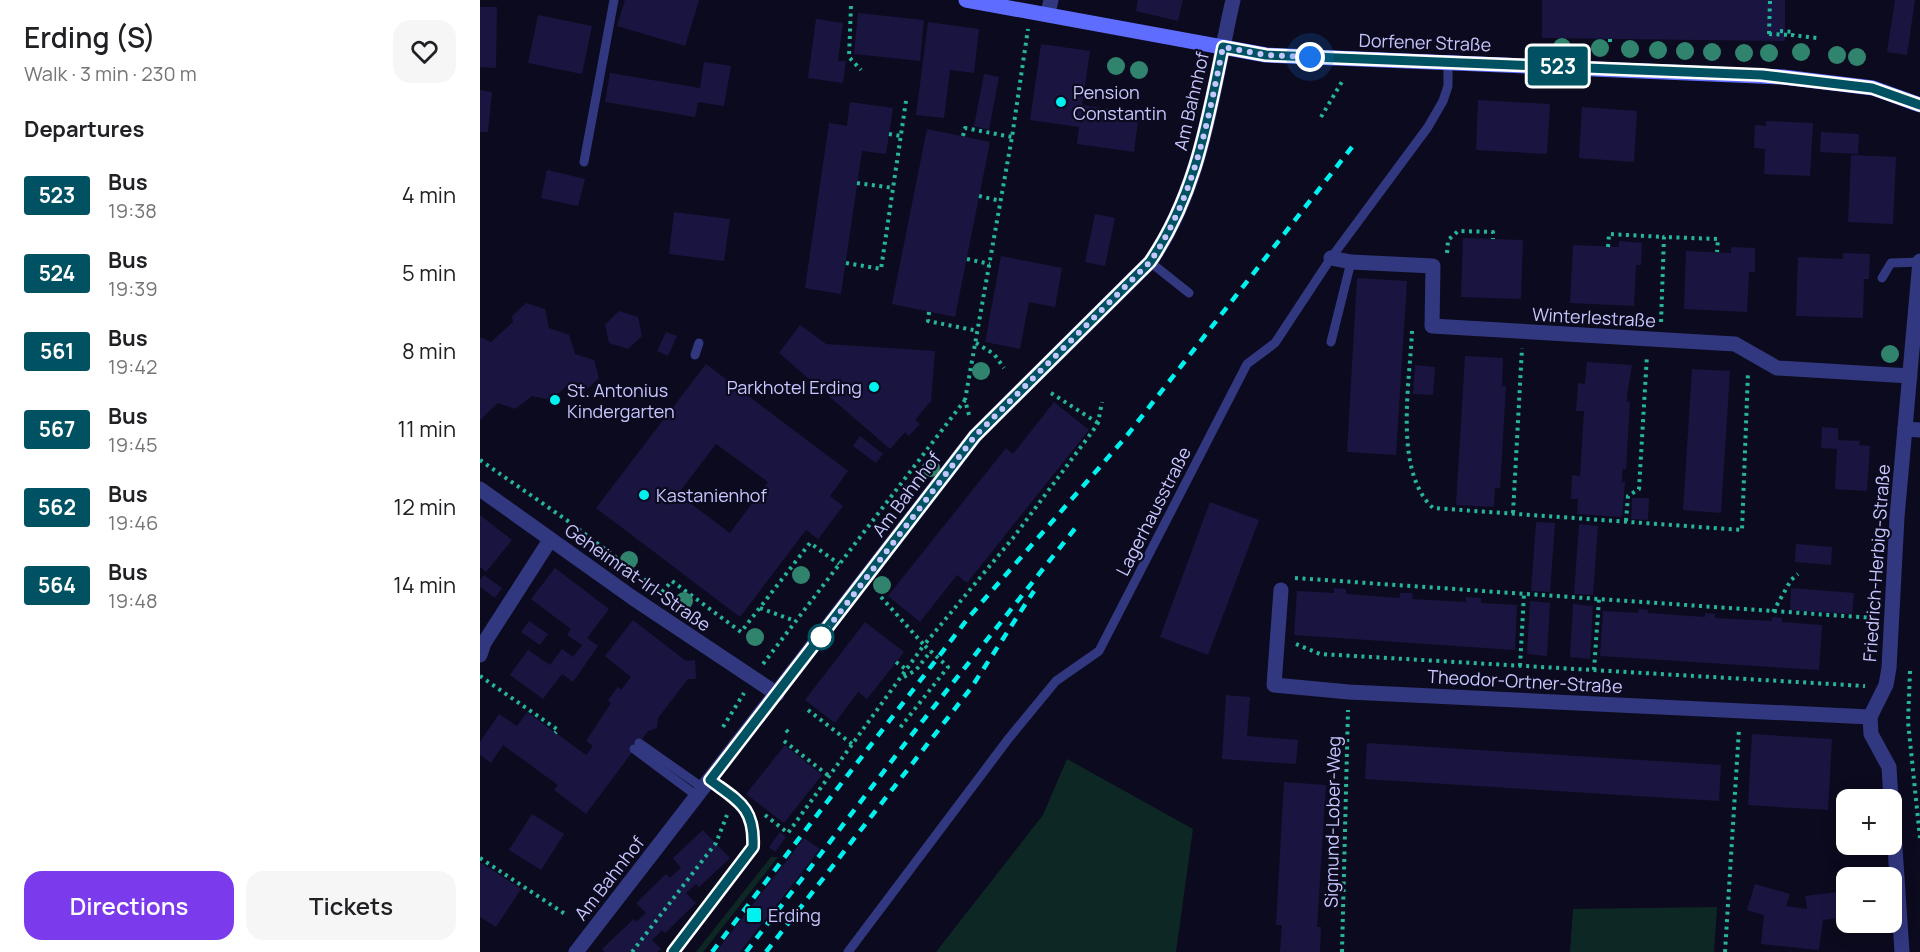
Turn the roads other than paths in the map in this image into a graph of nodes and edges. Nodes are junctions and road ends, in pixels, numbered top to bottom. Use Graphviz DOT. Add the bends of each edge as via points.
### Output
graph roads {
  1 [pos="614,0"];
  2 [pos="966,0"];
  3 [pos="1233,0"];
  4 [pos="1049,7"];
  5 [pos="1223,47"];
  6 [pos="1448,63"];
  7 [pos="1919,102"];
  8 [pos="584,162"];
  9 [pos="1331,258"];
  10 [pos="1920,261"];
  11 [pos="1150,262"];
  12 [pos="1351,262"];
  13 [pos="1882,278"];
  14 [pos="1189,293"];
  15 [pos="1331,342"];
  16 [pos="699,343"];
  17 [pos="695,355"];
  18 [pos="1910,376"];
  19 [pos="1912,430"];
  20 [pos="480,489"];
  21 [pos="550,540"];
  22 [pos="1287,589"];
  23 [pos="480,655"];
  24 [pos="777,694"];
  25 [pos="1870,717"];
  26 [pos="637,746"];
  27 [pos="703,788"];
  28 [pos="1890,789"];
  29 [pos="1895,855"];
  30 [pos="576,952"];
  31 [pos="673,952"];
  32 [pos="848,952"];
  33 [pos="1902,952"];
  1 -- 8 [label="lane"];
  2 -- 4 [label="street, Dorfener Straße" via="1030,10"];
  3 -- 5 [label="street, Am Bahnhof"];
  4 -- 5 [label="street, Dorfener Straße"];
  5 -- 6 [label="street, Dorfener Straße" via="1266,55"];
  5 -- 11 [label="street, Am Bahnhof" via="1191,186"];
  6 -- 7 [label="street, Dorfener Straße" via="1803,78 1872,88"];
  6 -- 9 [label="lane, Lagerhausstraße" via="1448,86 1428,127"];
  9 -- 12 [label="street"];
  9 -- 32 [label="lane, Lagerhausstraße" via="1275,343 1246,364 1099,651 1056,681"];
  10 -- 13 [label="lane" via="1891,263"];
  10 -- 18 [label="street, Friedrich-Herbig-Straße"];
  11 -- 14 [label="lane"];
  11 -- 24 [label="street, Am Bahnhof" via="975,436"];
  12 -- 15 [label="lane"];
  12 -- 18 [label="street, Winterlestraße" via="1433,266 1432,326 1735,344 1777,368"];
  16 -- 17 [label="lane"];
  18 -- 19 [label="street, Friedrich-Herbig-Straße"];
  19 -- 25 [label="street, Friedrich-Herbig-Straße" via="1896,527 1889,668"];
  20 -- 21 [label="street, Geheimrat-Irl-Straße"];
  21 -- 23 [label="street" via="484,642"];
  21 -- 24 [label="street, Geheimrat-Irl-Straße"];
  22 -- 25 [label="street, Theodor-Ortner-Straße" via="1274,684 1349,692"];
  24 -- 27 [label="street, Am Bahnhof"];
  25 -- 28 [label="street" via="1871,734 1889,767"];
  26 -- 27 [label="lane"];
  27 -- 30 [label="street, Am Bahnhof"];
  27 -- 31 [label="lane" via="744,805 754,833 753,847"];
  29 -- 33 [label="street"];
}
